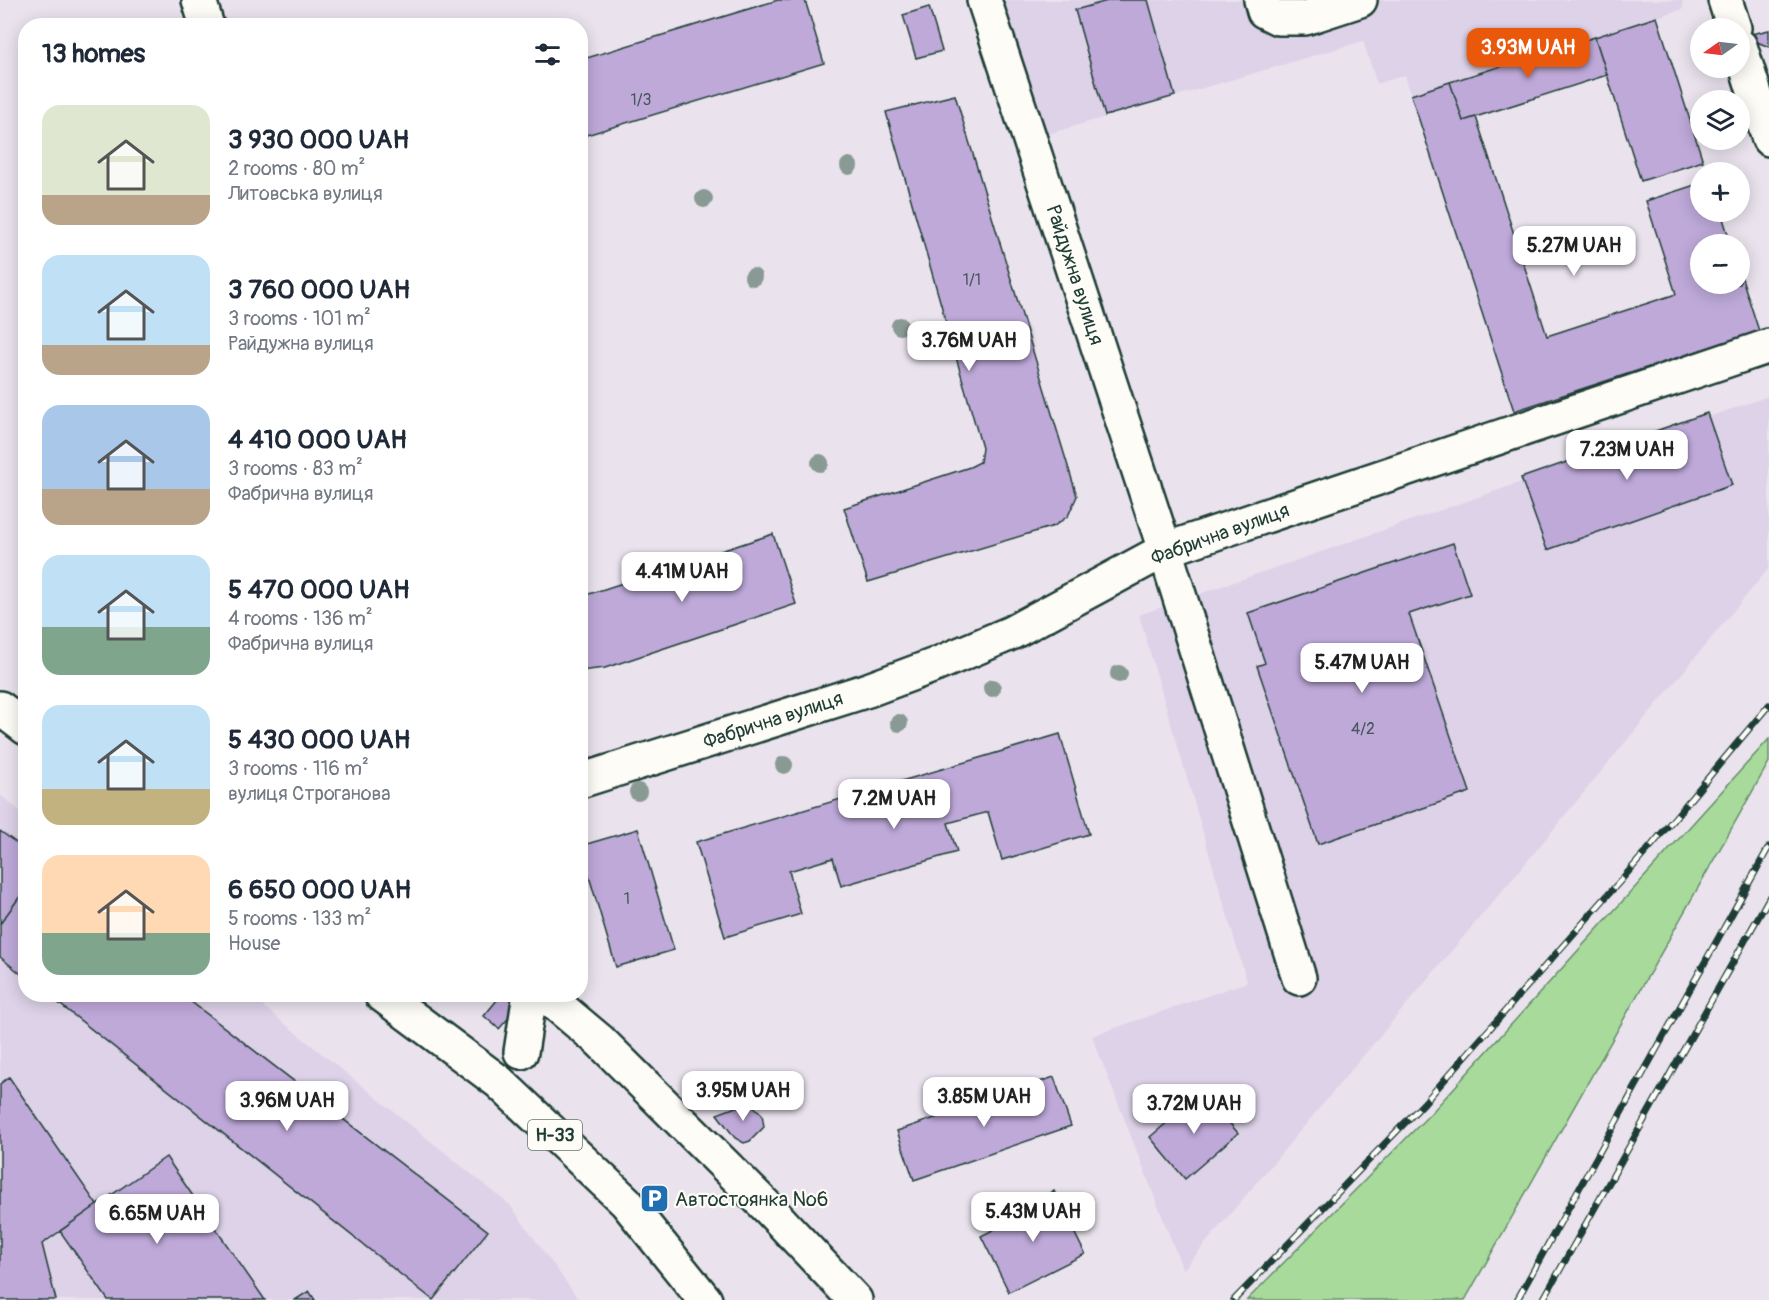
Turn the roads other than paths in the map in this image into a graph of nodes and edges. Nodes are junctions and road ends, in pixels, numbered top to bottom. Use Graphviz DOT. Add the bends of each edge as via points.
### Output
graph roads {
  1 [pos="199,0"];
  2 [pos="1261,0"];
  3 [pos="1360,0"];
  4 [pos="1725,0"];
  5 [pos="989,1"];
  6 [pos="205,18"];
  7 [pos="1731,18"];
  8 [pos="1750,78"];
  9 [pos="1769,139"];
  10 [pos="1769,346"];
  11 [pos="1165,550"];
  12 [pos="0,708"];
  13 [pos="18,722"];
  14 [pos="588,778"];
  15 [pos="1299,978"];
  16 [pos="392,1002"];
  17 [pos="529,1002"];
  18 [pos="554,1002"];
  19 [pos="521,1052"];
  20 [pos="705,1300"];
  21 [pos="855,1300"];
  1 -- 6 [label="street"];
  2 -- 3 [label="street" via="1264,11 1278,18 1305,18"];
  4 -- 7 [label="street"];
  5 -- 11 [label="street, Райдужна вулиця"];
  8 -- 9 [label="street"];
  10 -- 11 [label="street, Фабрична вулиця"];
  11 -- 14 [label="street, Фабрична вулиця" via="1011,633 935,666"];
  11 -- 15 [label="street, Райдужна вулиця"];
  12 -- 13 [label="street"];
  16 -- 20 [label="street, Н-33" via="499,1082 626,1202"];
  17 -- 19 [label="street"];
  18 -- 21 [label="street" via="600,1041"];
}
